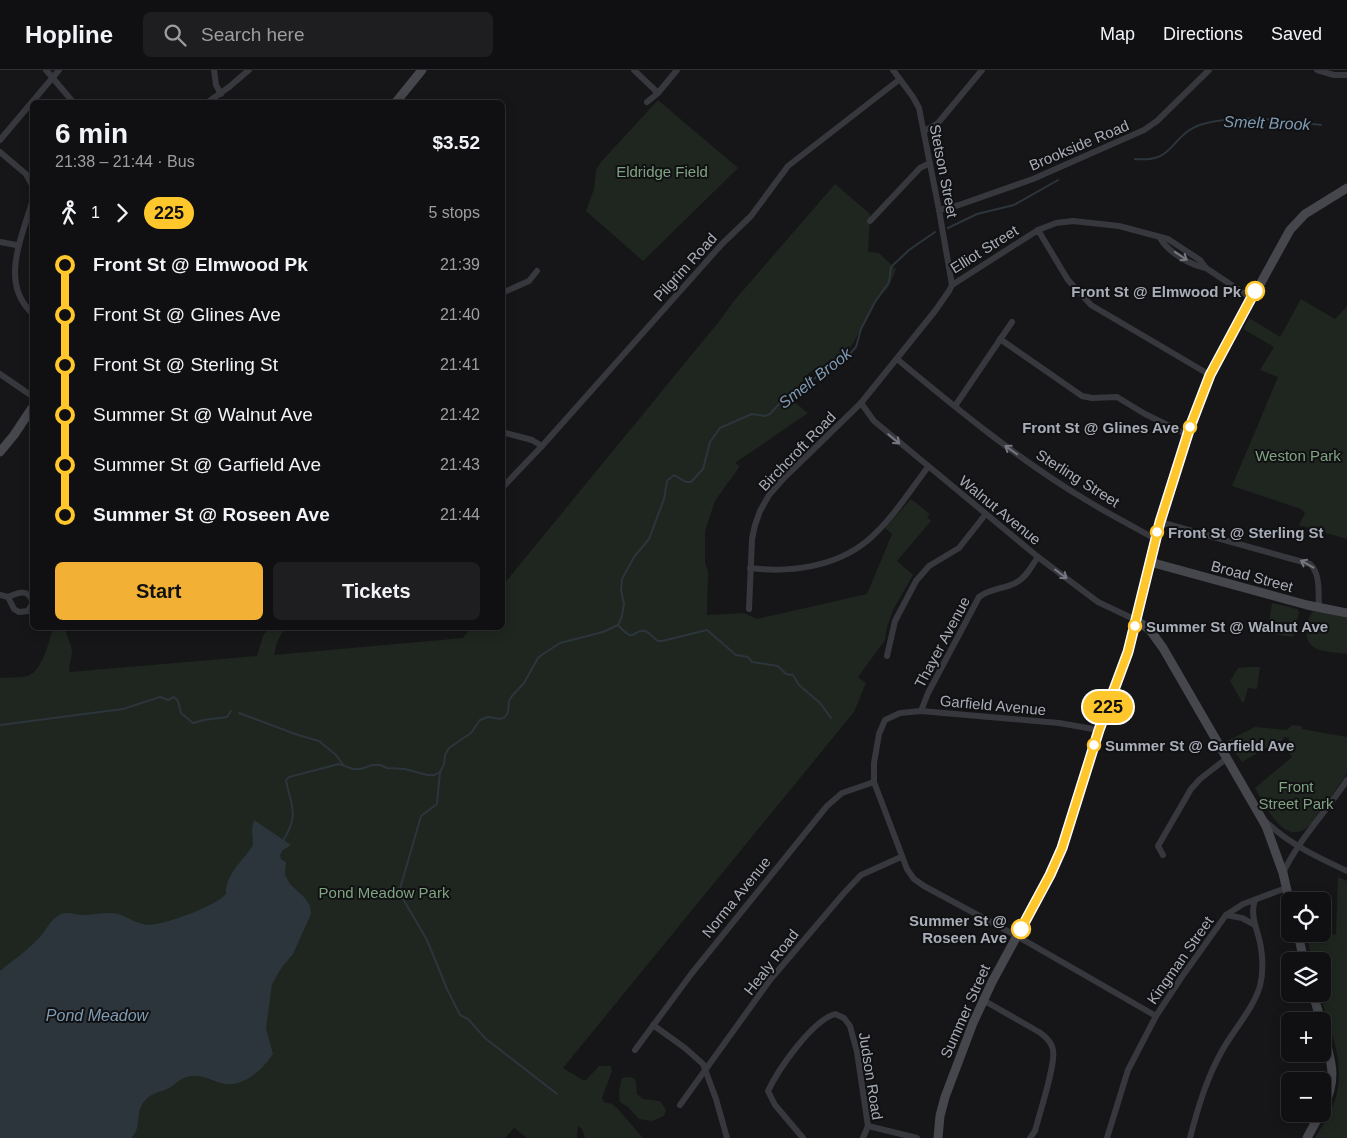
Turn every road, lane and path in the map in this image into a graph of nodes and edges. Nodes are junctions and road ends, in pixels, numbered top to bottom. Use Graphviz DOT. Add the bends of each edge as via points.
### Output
graph roads {
  1 [pos="46,70"];
  2 [pos="59,70"];
  3 [pos="214,70"];
  4 [pos="249,70"];
  5 [pos="422,70"];
  6 [pos="634,70"];
  7 [pos="677,70"];
  8 [pos="892,70"];
  9 [pos="982,70"];
  10 [pos="1208,70"];
  11 [pos="1317,70"];
  12 [pos="1347,75"];
  13 [pos="52,78"];
  14 [pos="900,80"];
  15 [pos="658,93"];
  16 [pos="221,94"];
  17 [pos="34,100"];
  18 [pos="72,100"];
  19 [pos="211,100"];
  20 [pos="398,100"];
  21 [pos="646,102"];
  22 [pos="30,104"];
  23 [pos="924,131"];
  24 [pos="0,140"];
  25 [pos="0,152"];
  26 [pos="930,163"];
  27 [pos="30,181"];
  28 [pos="1347,188"];
  29 [pos="30,207"];
  30 [pos="939,210"];
  31 [pos="870,221"];
  32 [pos="1038,230"];
  33 [pos="0,242"];
  34 [pos="16,245"];
  35 [pos="537,271"];
  36 [pos="952,285"];
  37 [pos="505,292"];
  38 [pos="1251,298"];
  39 [pos="30,311"];
  40 [pos="1012,322"];
  41 [pos="1000,339"];
  42 [pos="897,359"];
  43 [pos="0,374"];
  44 [pos="1210,375"];
  45 [pos="30,395"];
  46 [pos="861,403"];
  47 [pos="955,406"];
  48 [pos="30,411"];
  49 [pos="505,433"];
  50 [pos="1188,435"];
  51 [pos="542,446"];
  52 [pos="0,452"];
  53 [pos="928,467"];
  54 [pos="505,485"];
  55 [pos="985,515"];
  56 [pos="1160,522"];
  57 [pos="1156,539"];
  58 [pos="1038,557"];
  59 [pos="1150,562"];
  60 [pos="750,568"];
  61 [pos="0,595"];
  62 [pos="30,595"];
  63 [pos="8,598"];
  64 [pos="30,606"];
  65 [pos="749,608"];
  66 [pos="1319,608"];
  67 [pos="1347,613"];
  68 [pos="1136,620"];
  69 [pos="887,656"];
  70 [pos="921,711"];
  71 [pos="1099,730"];
  72 [pos="1228,758"];
  73 [pos="1347,780"];
  74 [pos="874,782"];
  75 [pos="1262,818"];
  76 [pos="1297,846"];
  77 [pos="1163,855"];
  78 [pos="901,857"];
  79 [pos="1347,871"];
  80 [pos="1283,873"];
  81 [pos="1286,888"];
  82 [pos="1287,892"];
  83 [pos="1255,900"];
  84 [pos="1226,915"];
  85 [pos="1255,925"];
  86 [pos="1017,936"];
  87 [pos="983,1000"];
  88 [pos="1156,1016"];
  89 [pos="653,1025"];
  90 [pos="635,1050"];
  91 [pos="1331,1059"];
  92 [pos="705,1071"];
  93 [pos="1331,1090"];
  94 [pos="680,1105"];
  95 [pos="1316,1122"];
  96 [pos="868,1126"];
  97 [pos="727,1138"];
  98 [pos="803,1138"];
  99 [pos="863,1138"];
  100 [pos="917,1138"];
  101 [pos="938,1138"];
  102 [pos="1030,1138"];
  103 [pos="1107,1138"];
  104 [pos="1190,1138"];
  105 [pos="1307,1138"];
  1 -- 13 [label="street"];
  2 -- 13 [label="street"];
  3 -- 16 [label="street"];
  4 -- 16 [label="street"];
  5 -- 20 [label="street"];
  6 -- 15 [label="street"];
  7 -- 15 [label="street"];
  8 -- 14 [label="street, Stetson Street"];
  9 -- 23 [label="street" via="938,123"];
  10 -- 30 [label="street, Brookside Road" via="1144,130 1033,179"];
  11 -- 12 [label="street"];
  13 -- 17 [label="street"];
  13 -- 18 [label="street"];
  14 -- 23 [label="street, Stetson Street" via="917,104"];
  14 -- 51 [label="street, Pilgrim Road" via="788,166 752,216 722,244"];
  15 -- 21 [label="street"];
  16 -- 19 [label="street"];
  22 -- 24 [label="street"];
  23 -- 26 [label="street, Stetson Street"];
  25 -- 27 [label="street"];
  26 -- 30 [label="street, Stetson Street"];
  26 -- 31 [label="street" via="920,168"];
  28 -- 38 [label="street, Summer Street" via="1296,222"];
  29 -- 34 [label="street"];
  30 -- 36 [label="street, Stetson Street"];
  32 -- 36 [label="street, Elliot Street"];
  32 -- 38 [label="street" via="1056,222 1073,222 1120,226 1168,239"];
  32 -- 44 [label="street, Elliot Street" via="1068,280 1091,305"];
  33 -- 34 [label="street"];
  34 -- 39 [label="street" via="10,266 11,282 19,300"];
  35 -- 37 [label="street" via="529,281"];
  36 -- 42 [label="street, Elliot Street"];
  38 -- 44 [label="street, Summer Street"];
  40 -- 41 [label="street"];
  41 -- 47 [label="street"];
  41 -- 50 [label="street" via="1082,396 1111,396 1124,400"];
  42 -- 46 [label="street, Elliot Street"];
  42 -- 47 [label="street, Sterling Street"];
  43 -- 45 [label="street"];
  44 -- 50 [label="street, Summer Street"];
  46 -- 53 [label="street, Walnut Avenue, one-way" via="874,421"];
  46 -- 60 [label="street, Birchcroft Road" via="770,494 755,524"];
  57 -- 47 [label="street, Sterling Street, one-way" via="1066,488"];
  48 -- 52 [label="street"];
  49 -- 51 [label="street"];
  50 -- 56 [label="street, Summer Street"];
  51 -- 54 [label="street, Pilgrim Road"];
  53 -- 55 [label="street, Walnut Avenue"];
  53 -- 60 [label="street" via="879,530 854,549 815,565 780,570"];
  55 -- 58 [label="street, Walnut Avenue"];
  55 -- 69 [label="street" via="959,548 929,566 916,581 895,621"];
  56 -- 57 [label="street, Summer Street"];
  66 -- 56 [label="street, one-way" via="1316,574 1310,564"];
  57 -- 59 [label="street, Summer Street"];
  58 -- 68 [label="street, Walnut Avenue, one-way" via="1098,602"];
  58 -- 70 [label="street, Thayer Avenue" via="1018,582 979,597"];
  59 -- 66 [label="street, Broad Street"];
  59 -- 68 [label="street, Summer Street"];
  60 -- 65 [label="street, Birchcroft Road"];
  61 -- 63 [label="street"];
  62 -- 63 [label="street" via="23,592"];
  63 -- 64 [label="street" via="19,612 28,611"];
  66 -- 67 [label="street, Broad Street"];
  68 -- 71 [label="street, Summer Street" via="1128,652"];
  68 -- 72 [label="street" via="1156,637"];
  70 -- 71 [label="street, Garfield Avenue" via="1059,723"];
  70 -- 74 [label="street, Garfield Avenue" via="900,713 885,720 879,734"];
  71 -- 86 [label="street, Summer Street" via="1062,848"];
  72 -- 75 [label="street"];
  72 -- 77 [label="street" via="1191,789 1158,846"];
  73 -- 76 [label="street"];
  74 -- 78 [label="street, Kingman Street"];
  74 -- 89 [label="street, Norma Avenue" via="853,788 826,806"];
  75 -- 76 [label="street"];
  75 -- 80 [label="street"];
  76 -- 79 [label="street"];
  76 -- 80 [label="street"];
  78 -- 86 [label="street, Kingman Street" via="914,879 924,886"];
  78 -- 92 [label="street, Healy Road" via="861,875 844,893 770,980"];
  80 -- 81 [label="street"];
  81 -- 82 [label="street"];
  81 -- 83 [label="street, Kingman Street"];
  83 -- 84 [label="street, Kingman Street"];
  83 -- 85 [label="street"];
  84 -- 85 [label="street"];
  84 -- 88 [label="street, Kingman Street"];
  85 -- 104 [label="street" via="1262,960 1259,987 1215,1063"];
  86 -- 87 [label="street, Summer Street"];
  86 -- 88 [label="street, Kingman Street"];
  87 -- 101 [label="street, Summer Street" via="944,1097"];
  87 -- 102 [label="street" via="1039,1032 1052,1046 1050,1072 1035,1131"];
  88 -- 103 [label="street" via="1128,1070"];
  89 -- 90 [label="street, Norma Avenue"];
  89 -- 92 [label="street" via="698,1058"];
  91 -- 93 [label="street"];
  92 -- 94 [label="street, Healy Road"];
  92 -- 97 [label="street"];
  95 -- 105 [label="street"];
  96 -- 98 [label="street, Judson Road" via="850,1026 835,1014 826,1017 798,1046 768,1090 775,1105"];
  96 -- 99 [label="street, Judson Road"];
  96 -- 100 [label="street"];
}
